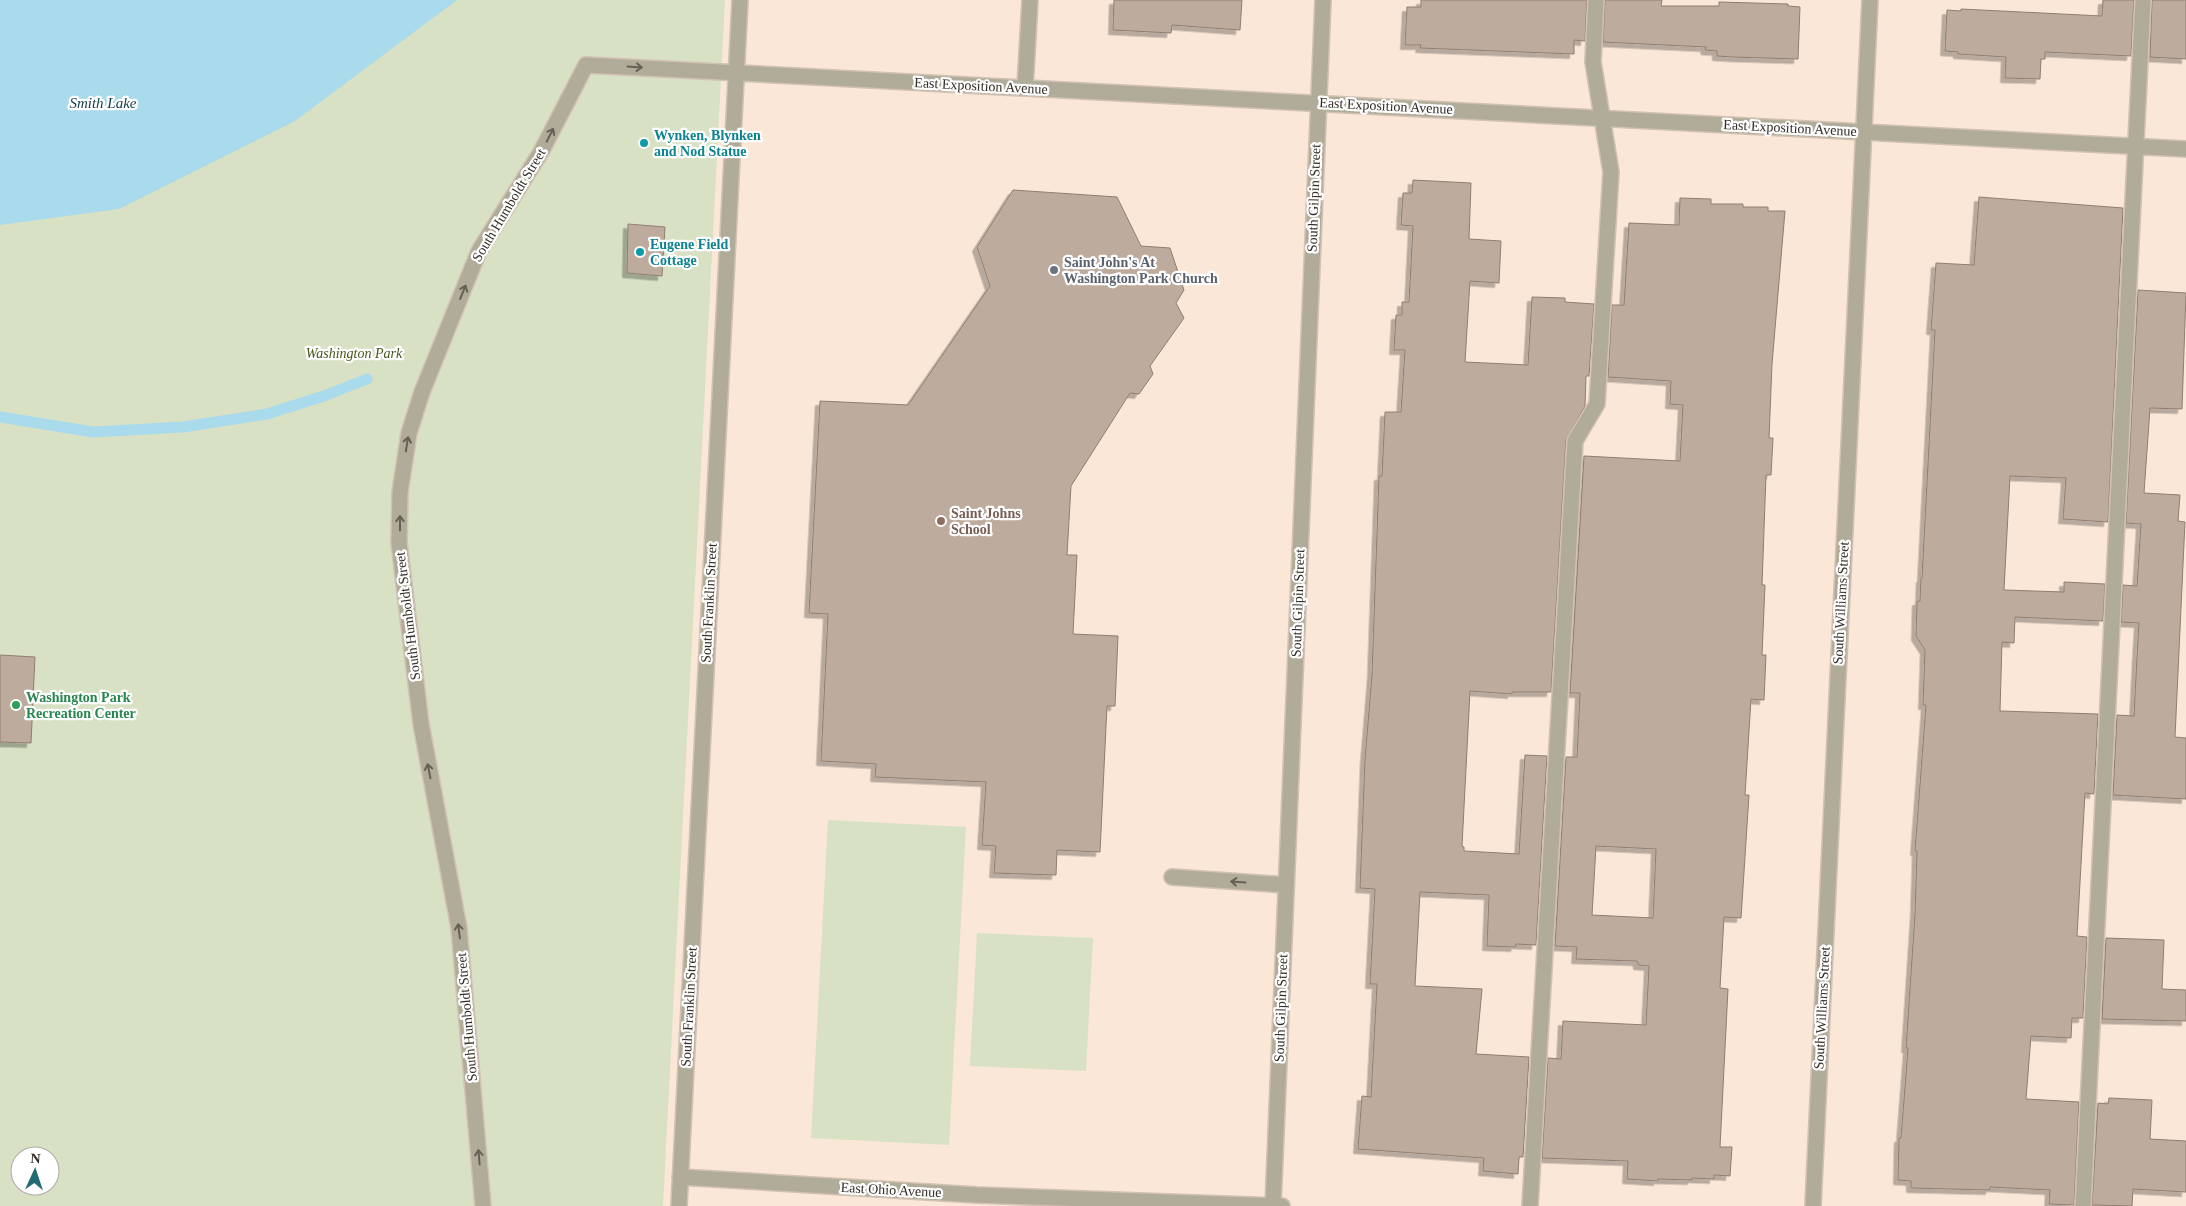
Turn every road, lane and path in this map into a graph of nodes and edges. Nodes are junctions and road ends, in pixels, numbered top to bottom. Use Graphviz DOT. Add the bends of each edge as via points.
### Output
graph roads {
  1 [pos="740,0"];
  2 [pos="1030,0"];
  3 [pos="1323,0"];
  4 [pos="1596,0"];
  5 [pos="1870,0"];
  6 [pos="2142,0"];
  7 [pos="586,64"];
  8 [pos="736,74"];
  9 [pos="1025,88"];
  10 [pos="1318,103"];
  11 [pos="1603,118"];
  12 [pos="1863,132"];
  13 [pos="2134,146"];
  14 [pos="2186,149"];
  15 [pos="1172,877"];
  16 [pos="1286,885"];
  17 [pos="680,1177"];
  18 [pos="977,1200"];
  19 [pos="483,1206"];
  20 [pos="679,1206"];
  21 [pos="1273,1206"];
  22 [pos="1282,1206"];
  23 [pos="1530,1206"];
  24 [pos="1813,1206"];
  25 [pos="2083,1206"];
  1 -- 8 [label="street, South Franklin Street"];
  2 -- 9 [label="street"];
  3 -- 10 [label="street, South Gilpin Street"];
  4 -- 11 [label="street" via="1593,62"];
  5 -- 12 [label="street, South Williams Street"];
  6 -- 13 [label="street"];
  7 -- 8 [label="street, East Exposition Avenue, one-way"];
  19 -- 7 [label="street, South Humboldt Street, one-way" via="459,928 421,724 400,543 400,492 409,433 422,392 479,251 541,152"];
  8 -- 9 [label="street, East Exposition Avenue"];
  8 -- 17 [label="street, South Franklin Street"];
  9 -- 10 [label="street, East Exposition Avenue"];
  10 -- 11 [label="street, East Exposition Avenue"];
  10 -- 16 [label="street, South Gilpin Street"];
  11 -- 12 [label="street, East Exposition Avenue"];
  11 -- 23 [label="street" via="1611,172 1597,404 1575,441"];
  12 -- 13 [label="street, East Exposition Avenue"];
  12 -- 24 [label="street, South Williams Street"];
  13 -- 14 [label="street, East Exposition Avenue"];
  13 -- 25 [label="street"];
  16 -- 15 [label="street, one-way"];
  16 -- 21 [label="street, South Gilpin Street"];
  17 -- 18 [label="street, East Ohio Avenue"];
  17 -- 20 [label="street, South Franklin Street"];
  18 -- 21 [label="street, East Ohio Avenue"];
  21 -- 22 [label="street, East Ohio Avenue"];
}
